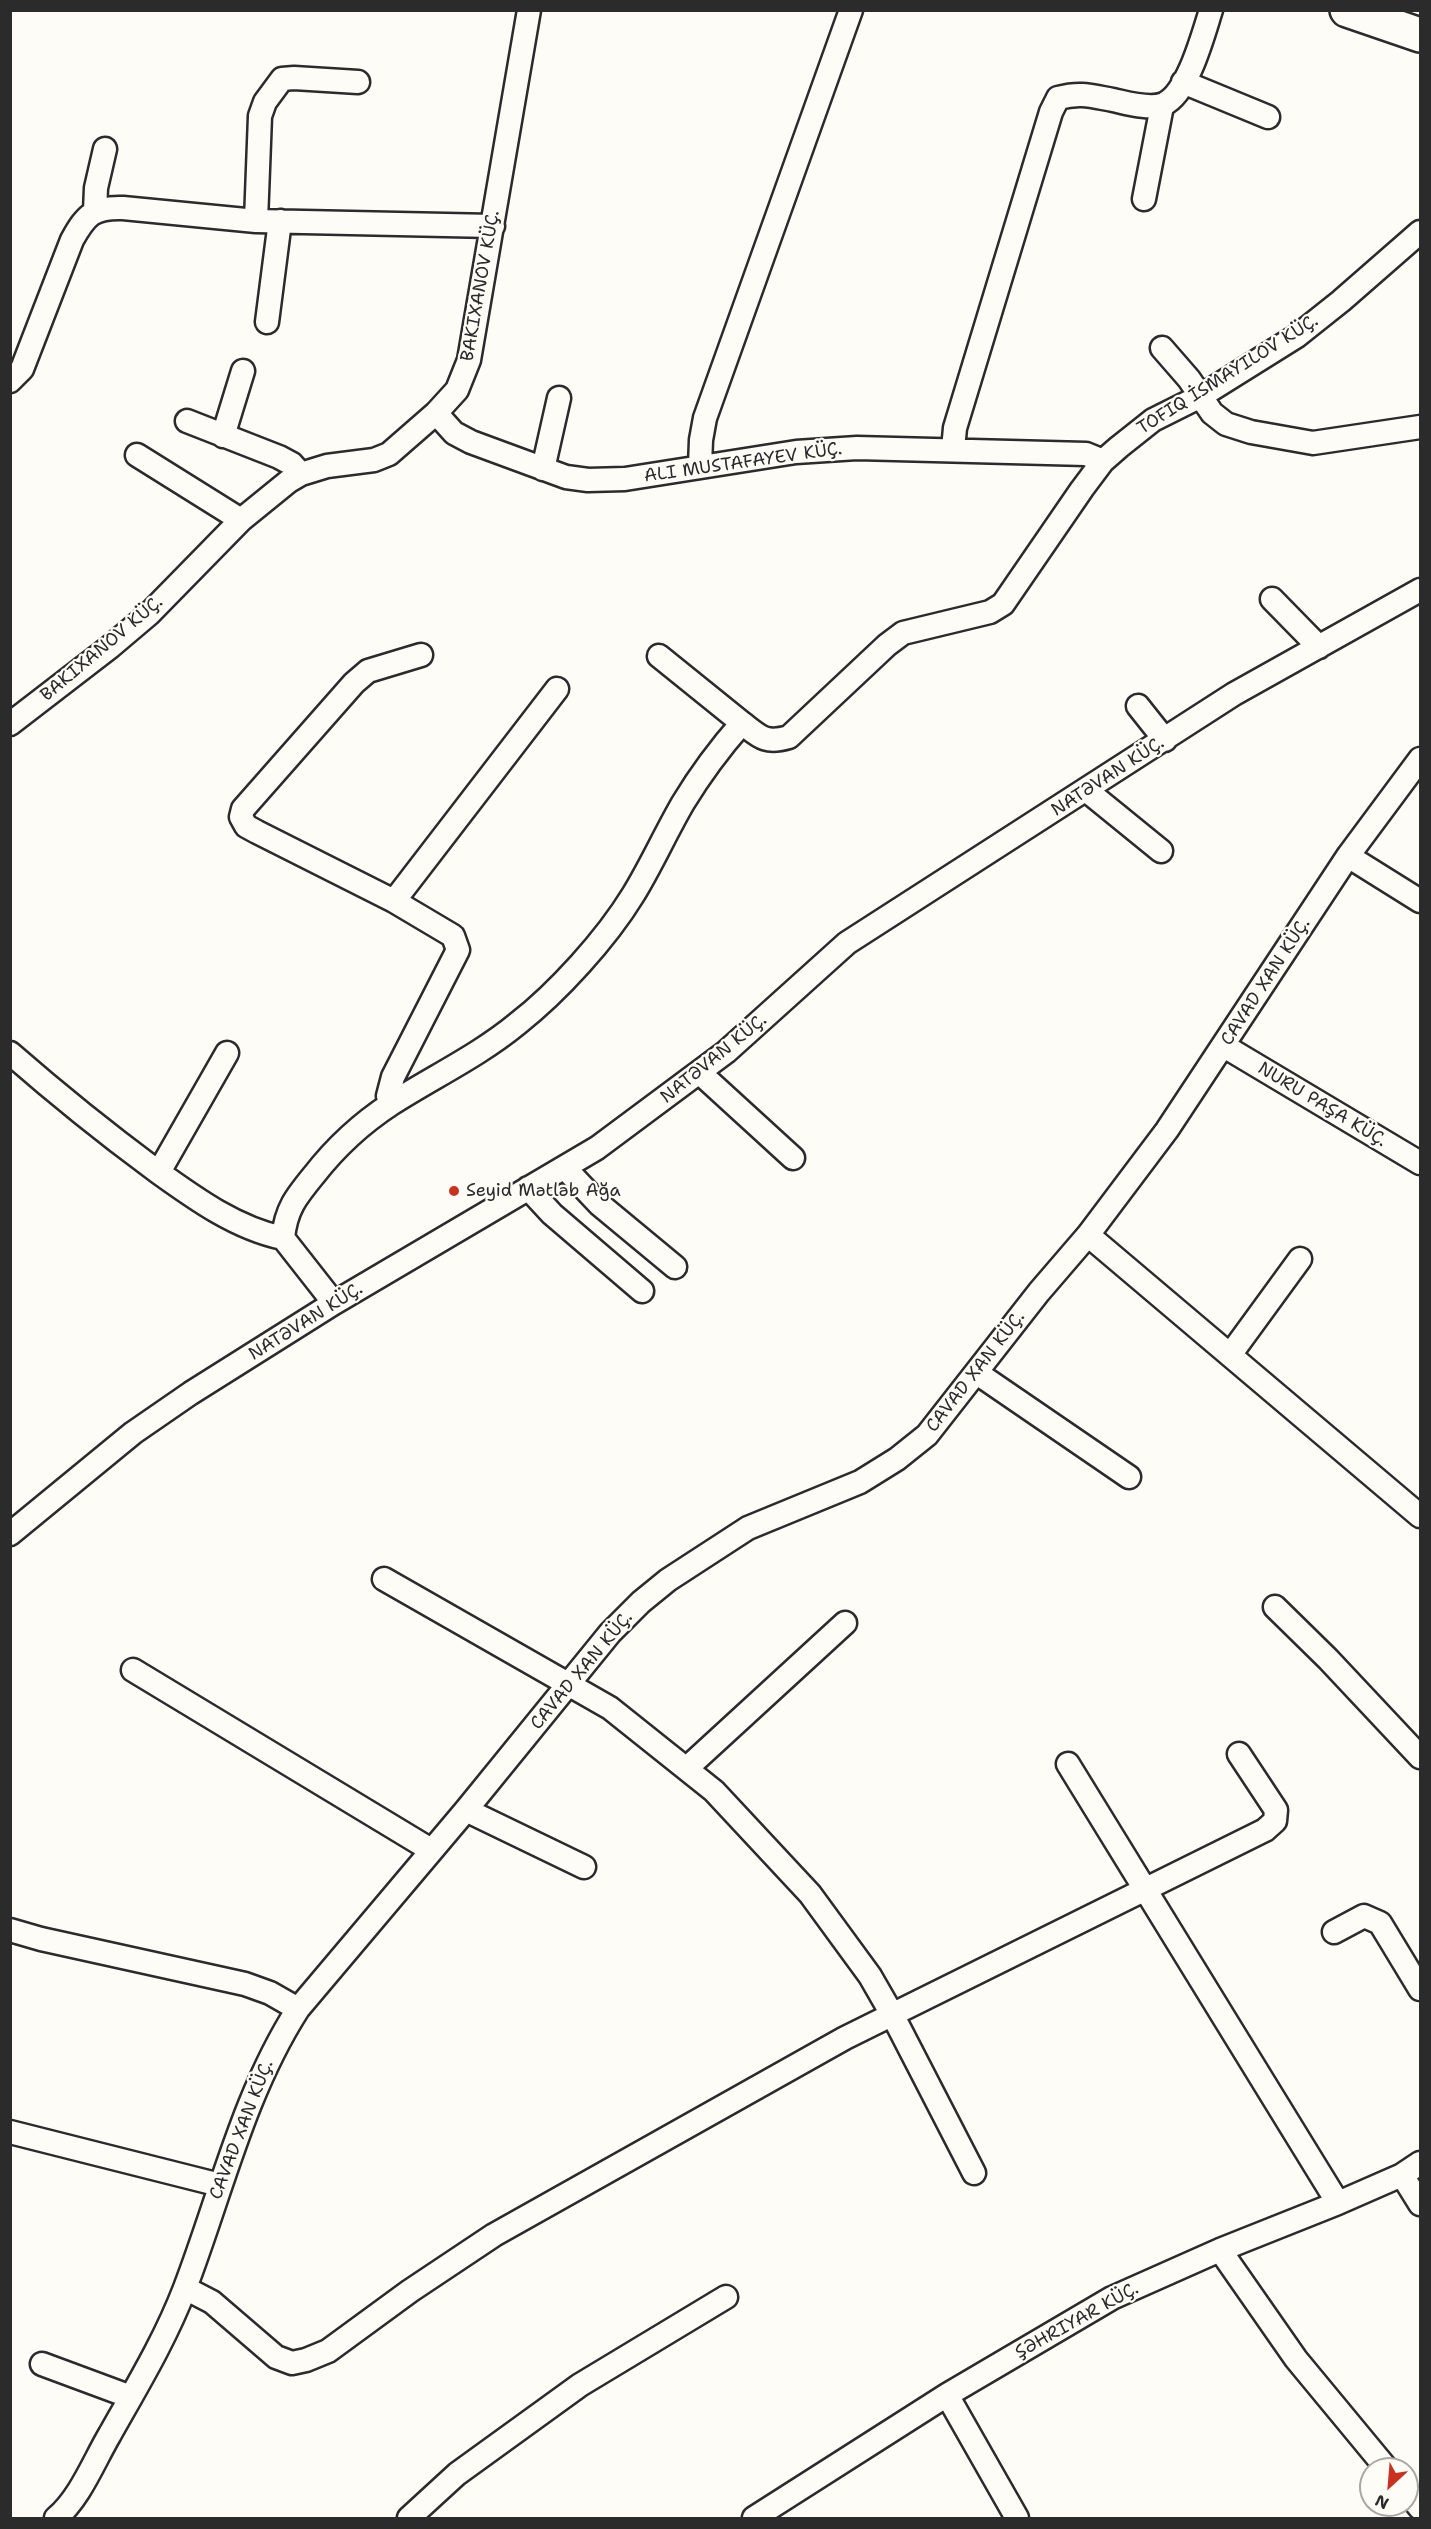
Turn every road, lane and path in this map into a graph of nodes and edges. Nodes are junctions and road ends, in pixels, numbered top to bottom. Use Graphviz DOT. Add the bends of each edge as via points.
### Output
graph roads {
  1 [pos="529,10"];
  2 [pos="851,10"];
  3 [pos="1211,10"];
  4 [pos="1347,10"];
  5 [pos="1420,35"];
  6 [pos="358,82"];
  7 [pos="1183,82"];
  8 [pos="1162,106"];
  9 [pos="1268,117"];
  10 [pos="105,149"];
  11 [pos="1144,199"];
  12 [pos="95,211"];
  13 [pos="256,221"];
  14 [pos="280,221"];
  15 [pos="493,226"];
  16 [pos="1420,232"];
  17 [pos="267,322"];
  18 [pos="1162,348"];
  19 [pos="243,371"];
  20 [pos="10,381"];
  21 [pos="1201,396"];
  22 [pos="559,398"];
  23 [pos="436,413"];
  24 [pos="187,421"];
  25 [pos="1420,427"];
  26 [pos="223,436"];
  27 [pos="953,449"];
  28 [pos="137,455"];
  29 [pos="1103,461"];
  30 [pos="700,466"];
  31 [pos="543,469"];
  32 [pos="301,474"];
  33 [pos="241,520"];
  34 [pos="1420,590"];
  35 [pos="1272,599"];
  36 [pos="1318,647"];
  37 [pos="421,655"];
  38 [pos="659,656"];
  39 [pos="557,689"];
  40 [pos="1138,706"];
  41 [pos="742,723"];
  42 [pos="10,724"];
  43 [pos="1165,740"];
  44 [pos="1420,759"];
  45 [pos="1086,790"];
  46 [pos="1161,851"];
  47 [pos="1348,856"];
  48 [pos="394,901"];
  49 [pos="1420,901"];
  50 [pos="1224,1046"];
  51 [pos="10,1053"];
  52 [pos="227,1053"];
  53 [pos="700,1073"];
  54 [pos="391,1104"];
  55 [pos="793,1158"];
  56 [pos="1420,1163"];
  57 [pos="565,1168"];
  58 [pos="159,1172"];
  59 [pos="528,1188"];
  60 [pos="1088,1235"];
  61 [pos="283,1238"];
  62 [pos="1300,1258"];
  63 [pos="675,1267"];
  64 [pos="642,1291"];
  65 [pos="334,1303"];
  66 [pos="1230,1355"];
  67 [pos="977,1372"];
  68 [pos="1129,1477"];
  69 [pos="1420,1516"];
  70 [pos="10,1534"];
  71 [pos="384,1579"];
  72 [pos="1275,1607"];
  73 [pos="845,1623"];
  74 [pos="133,1670"];
  75 [pos="570,1684"];
  76 [pos="1239,1754"];
  77 [pos="1420,1757"];
  78 [pos="1068,1764"];
  79 [pos="687,1768"];
  80 [pos="466,1810"];
  81 [pos="431,1850"];
  82 [pos="584,1867"];
  83 [pos="1145,1888"];
  84 [pos="10,1930"];
  85 [pos="1334,1932"];
  86 [pos="1420,1989"];
  87 [pos="298,2009"];
  88 [pos="893,2016"];
  89 [pos="10,2133"];
  90 [pos="1412,2169"];
  91 [pos="974,2173"];
  92 [pos="220,2185"];
  93 [pos="1338,2203"];
  94 [pos="1420,2204"];
  95 [pos="1220,2250"];
  96 [pos="185,2288"];
  97 [pos="726,2296"];
  98 [pos="42,2364"];
  99 [pos="947,2395"];
  100 [pos="131,2397"];
  101 [pos="1377,2457"];
  102 [pos="56,2518"];
  103 [pos="409,2518"];
  104 [pos="754,2518"];
  105 [pos="1017,2518"];
  1 -- 15 [label="street"];
  2 -- 30 [label="street" via="705,418"];
  3 -- 7 [label="street"];
  4 -- 5 [label="street"];
  6 -- 13 [label="street" via="282,79 265,102 260,116"];
  7 -- 8 [label="street" via="1173,98"];
  7 -- 9 [label="street"];
  8 -- 11 [label="street"];
  8 -- 27 [label="street" via="1076,93 1058,98 955,428"];
  10 -- 12 [label="street"];
  12 -- 13 [label="street" via="123,207"];
  12 -- 20 [label="street" via="83,221 72,240 22,369"];
  13 -- 14 [label="street"];
  14 -- 15 [label="street"];
  14 -- 17 [label="street"];
  15 -- 23 [label="street" via="464,378"];
  16 -- 21 [label="street" via="1297,336"];
  18 -- 21 [label="street"];
  19 -- 26 [label="street"];
  21 -- 25 [label="street" via="1212,413 1226,424 1313,443"];
  21 -- 29 [label="street" via="1154,420"];
  22 -- 31 [label="street"];
  23 -- 31 [label="street" via="454,433"];
  23 -- 32 [label="street" via="389,454"];
  24 -- 26 [label="street"];
  26 -- 32 [label="street" via="279,457"];
  27 -- 29 [label="street" via="1086,454"];
  27 -- 30 [label="street" via="796,452"];
  28 -- 33 [label="street"];
  29 -- 41 [label="street" via="1003,604 990,612 903,633 789,737 774,742 763,739"];
  30 -- 31 [label="street" via="625,479 588,480"];
  32 -- 33 [label="street"];
  33 -- 42 [label="street" via="149,614"];
  34 -- 36 [label="street, NATƏVAN KÜÇ."];
  35 -- 36 [label="street"];
  36 -- 43 [label="street, NATƏVAN KÜÇ." via="1234,694"];
  37 -- 48 [label="street" via="368,671 354,683 243,809 241,817 256,832"];
  38 -- 41 [label="street"];
  39 -- 48 [label="street"];
  40 -- 43 [label="street"];
  41 -- 54 [label="street" via="687,796 612,926 567,976 489,1047"];
  43 -- 45 [label="street, NATƏVAN KÜÇ."];
  44 -- 47 [label="street, CAVAD XAN KÜÇ."];
  45 -- 46 [label="street"];
  45 -- 53 [label="street, NATƏVAN KÜÇ." via="847,943"];
  47 -- 49 [label="street"];
  47 -- 50 [label="street, CAVAD XAN KÜÇ."];
  48 -- 54 [label="street" via="453,936 458,950 393,1077 388,1096"];
  50 -- 56 [label="street, NURU PAŞA KÜÇ."];
  50 -- 60 [label="street, CAVAD XAN KÜÇ."];
  51 -- 58 [label="street" via="92,1123"];
  52 -- 58 [label="street"];
  53 -- 55 [label="street"];
  53 -- 57 [label="street, NATƏVAN KÜÇ."];
  54 -- 61 [label="street" via="338,1149 292,1202"];
  57 -- 59 [label="street, NATƏVAN KÜÇ."];
  57 -- 63 [label="street" via="599,1204"];
  58 -- 61 [label="street" via="244,1227"];
  59 -- 64 [label="street" via="552,1214"];
  59 -- 65 [label="street, NATƏVAN KÜÇ."];
  60 -- 66 [label="street"];
  60 -- 67 [label="street, CAVAD XAN KÜÇ."];
  61 -- 65 [label="street"];
  62 -- 66 [label="street"];
  65 -- 70 [label="street, NATƏVAN KÜÇ." via="153,1419"];
  66 -- 69 [label="street"];
  67 -- 68 [label="street"];
  67 -- 75 [label="street, CAVAD XAN KÜÇ." via="927,1435 897,1460 860,1482 748,1528 668,1580 610,1633"];
  71 -- 75 [label="street"];
  72 -- 77 [label="street"];
  73 -- 79 [label="street"];
  74 -- 81 [label="street"];
  75 -- 79 [label="street" via="610,1708"];
  75 -- 80 [label="street, CAVAD XAN KÜÇ."];
  76 -- 83 [label="street" via="1276,1810 1275,1821 1266,1830"];
  78 -- 83 [label="street"];
  79 -- 88 [label="street" via="714,1791 810,1894 870,1976"];
  80 -- 81 [label="street, CAVAD XAN KÜÇ."];
  80 -- 82 [label="street"];
  81 -- 87 [label="street, CAVAD XAN KÜÇ."];
  83 -- 88 [label="street"];
  83 -- 93 [label="street"];
  84 -- 87 [label="street" via="246,1984"];
  85 -- 86 [label="street" via="1364,1916 1380,1923"];
  87 -- 92 [label="street, CAVAD XAN KÜÇ." via="262,2072"];
  88 -- 91 [label="street"];
  88 -- 96 [label="street" via="845,2038 494,2235 328,2351 306,2361 292,2363 276,2357 212,2302"];
  89 -- 92 [label="street"];
  90 -- 93 [label="street, ŞƏHRIYAR KÜÇ."];
  90 -- 94 [label="street"];
  92 -- 96 [label="street, CAVAD XAN KÜÇ."];
  93 -- 95 [label="street, ŞƏHRIYAR KÜÇ."];
  95 -- 99 [label="street, ŞƏHRIYAR KÜÇ." via="1112,2298"];
  95 -- 101 [label="street" via="1296,2359"];
  96 -- 100 [label="street, CAVAD XAN KÜÇ."];
  97 -- 103 [label="street" via="580,2385 457,2474"];
  98 -- 100 [label="street"];
  99 -- 104 [label="street, ŞƏHRIYAR KÜÇ."];
  99 -- 105 [label="street"];
  100 -- 102 [label="street, CAVAD XAN KÜÇ." via="79,2488"];
}
